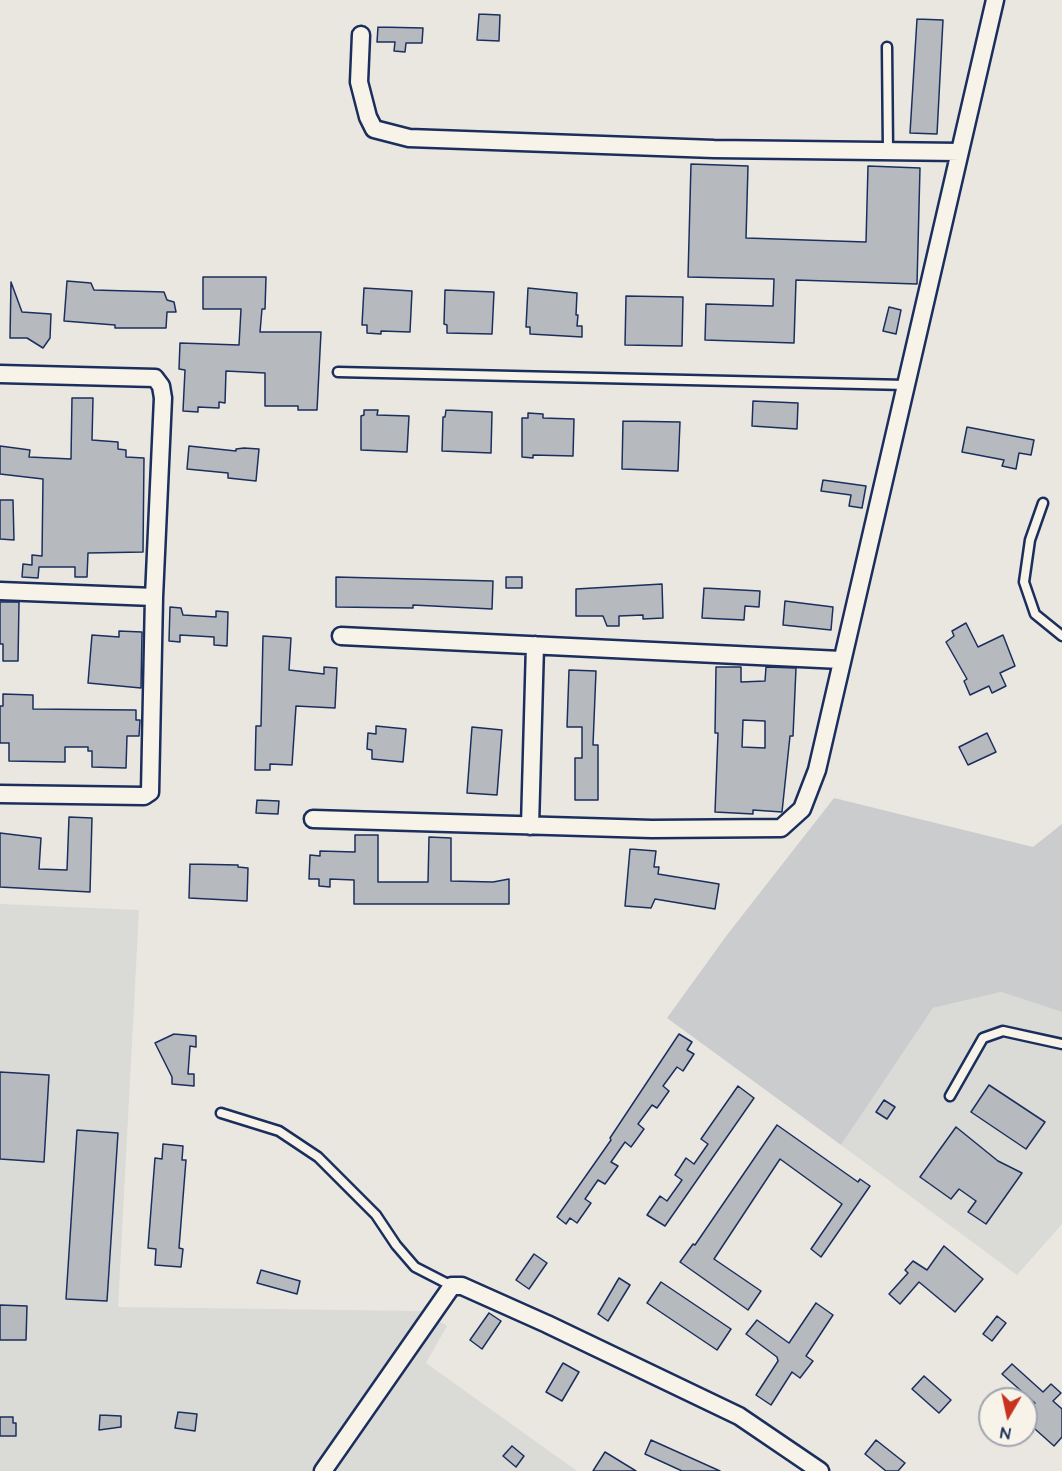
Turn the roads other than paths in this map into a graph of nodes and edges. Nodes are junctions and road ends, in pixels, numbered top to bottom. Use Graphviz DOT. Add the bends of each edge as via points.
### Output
graph roads {
  1 [pos="995,0"];
  2 [pos="362,35"];
  3 [pos="887,47"];
  4 [pos="888,151"];
  5 [pos="960,152"];
  6 [pos="338,372"];
  7 [pos="0,374"];
  8 [pos="907,385"];
  9 [pos="1043,503"];
  10 [pos="0,591"];
  11 [pos="154,597"];
  12 [pos="341,636"];
  13 [pos="1062,636"];
  14 [pos="535,645"];
  15 [pos="841,660"];
  16 [pos="0,794"];
  17 [pos="313,819"];
  18 [pos="530,826"];
  19 [pos="1062,1044"];
  20 [pos="950,1096"];
  21 [pos="221,1113"];
  22 [pos="452,1286"];
  23 [pos="323,1471"];
  24 [pos="820,1471"];
  1 -- 5 [label="street"];
  2 -- 4 [label="street" via="359,82 368,117 374,129 402,137 714,149"];
  3 -- 4 [label="lane"];
  4 -- 5 [label="street"];
  5 -- 8 [label="street"];
  6 -- 8 [label="lane"];
  7 -- 11 [label="street" via="155,378 161,386"];
  8 -- 15 [label="street"];
  9 -- 13 [label="lane" via="1030,540 1024,582 1035,614"];
  10 -- 11 [label="street"];
  11 -- 16 [label="street" via="150,792 144,796"];
  12 -- 14 [label="street"];
  14 -- 15 [label="street"];
  14 -- 18 [label="street"];
  15 -- 18 [label="street" via="817,770 802,809 781,828"];
  17 -- 18 [label="street"];
  19 -- 20 [label="lane" via="1003,1031 983,1038"];
  21 -- 22 [label="lane" via="279,1131 318,1157 376,1215 415,1267"];
  22 -- 23 [label="street"];
  22 -- 24 [label="street" via="462,1286 547,1324 739,1416"];
}
